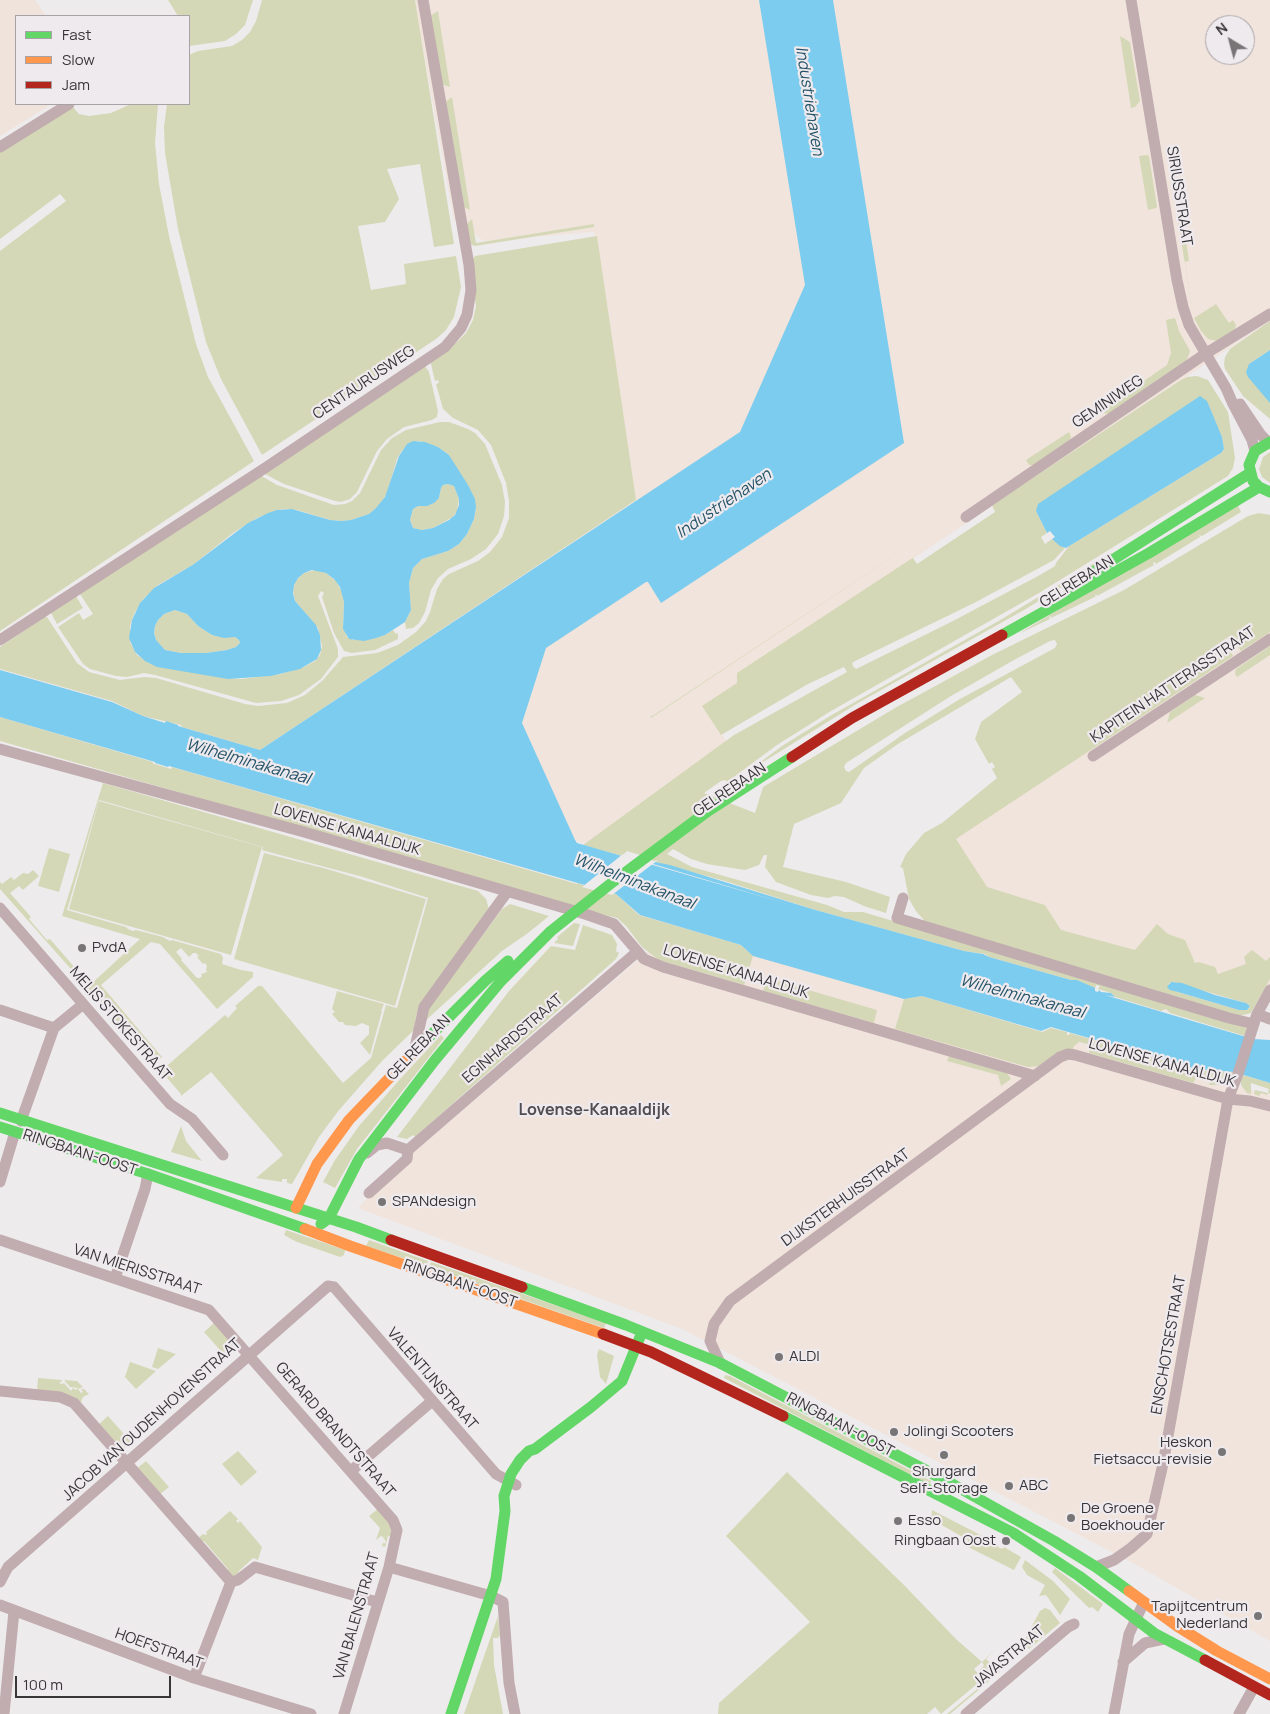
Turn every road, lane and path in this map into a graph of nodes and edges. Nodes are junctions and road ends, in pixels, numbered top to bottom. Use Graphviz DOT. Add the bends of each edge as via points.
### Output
graph roads {
  1 [pos="423,0"];
  2 [pos="1131,0"];
  3 [pos="67,105"];
  4 [pos="0,147"];
  5 [pos="1270,314"];
  6 [pos="1205,354"];
  7 [pos="1226,388"];
  8 [pos="1269,442"];
  9 [pos="1255,451"];
  10 [pos="1250,473"];
  11 [pos="1259,487"];
  12 [pos="1270,492"];
  13 [pos="966,517"];
  14 [pos="1270,639"];
  15 [pos="0,640"];
  16 [pos="0,748"];
  17 [pos="1093,756"];
  18 [pos="734,790"];
  19 [pos="506,892"];
  20 [pos="903,898"];
  21 [pos="0,908"];
  22 [pos="548,931"];
  23 [pos="637,952"];
  24 [pos="1270,990"];
  25 [pos="82,1005"];
  26 [pos="0,1010"];
  27 [pos="1255,1019"];
  28 [pos="1270,1019"];
  29 [pos="54,1028"];
  30 [pos="414,1052"];
  31 [pos="1035,1076"];
  32 [pos="1228,1099"];
  33 [pos="1270,1106"];
  34 [pos="0,1113"];
  35 [pos="21,1121"];
  36 [pos="0,1127"];
  37 [pos="15,1132"];
  38 [pos="408,1150"];
  39 [pos="223,1155"];
  40 [pos="360,1159"];
  41 [pos="148,1174"];
  42 [pos="0,1182"];
  43 [pos="369,1192"];
  44 [pos="296,1208"];
  45 [pos="329,1218"];
  46 [pos="307,1229"];
  47 [pos="0,1240"];
  48 [pos="115,1278"];
  49 [pos="332,1286"];
  50 [pos="637,1329"];
  51 [pos="631,1344"];
  52 [pos="248,1354"];
  53 [pos="720,1363"];
  54 [pos="0,1391"];
  55 [pos="432,1401"];
  56 [pos="130,1467"];
  57 [pos="351,1472"];
  58 [pos="512,1483"];
  59 [pos="396,1526"];
  60 [pos="389,1567"];
  61 [pos="1096,1567"];
  62 [pos="1079,1576"];
  63 [pos="1109,1576"];
  64 [pos="0,1582"];
  65 [pos="231,1582"];
  66 [pos="491,1596"];
  67 [pos="378,1602"];
  68 [pos="1144,1602"];
  69 [pos="0,1605"];
  70 [pos="14,1610"];
  71 [pos="1135,1620"];
  72 [pos="1074,1624"];
  73 [pos="1164,1639"];
  74 [pos="1123,1662"];
  75 [pos="194,1678"];
  76 [pos="1270,1679"];
  77 [pos="1254,1687"];
  78 [pos="1270,1695"];
  79 [pos="968,1713"];
  80 [pos="4,1714"];
  81 [pos="311,1714"];
  82 [pos="344,1714"];
  83 [pos="450,1714"];
  84 [pos="514,1714"];
  85 [pos="1114,1714"];
  86 [pos="1239,1714"];
  1 -- 15 [label="street, CENTAURUSWEG" via="469,265 471,290 461,328 445,346 265,468"];
  2 -- 6 [label="street, SIRIUSSTRAAT" via="1177,280 1189,325"];
  3 -- 4 [label="street"];
  5 -- 6 [label="street, GEMINIWEG"];
  6 -- 7 [label="street, SIRIUSSTRAAT"];
  6 -- 13 [label="street, GEMINIWEG"];
  7 -- 8 [label="street, SIRIUSSTRAAT"];
  7 -- 9 [label="street, SIRIUSSTRAAT"];
  8 -- 9 [label="main road"];
  9 -- 10 [label="main road" via="1249,465"];
  10 -- 11 [label="main road"];
  10 -- 18 [label="main road, GELREBAAN" via="1079,582 855,709"];
  11 -- 12 [label="main road"];
  11 -- 18 [label="main road, GELREBAAN" via="1116,572 878,703"];
  14 -- 17 [label="street, KAPITEIN HATTERASSTRAAT"];
  16 -- 19 [label="street, LOVENSE KANAALDIJK"];
  18 -- 22 [label="main road, GELREBAAN"];
  19 -- 23 [label="street, LOVENSE KANAALDIJK" via="614,924"];
  19 -- 30 [label="street" via="424,1007"];
  20 -- 27 [label="street" via="897,918 1230,1018"];
  21 -- 25 [label="street, MELIS STOKESTRAAT"];
  22 -- 30 [label="main road, GELREBAAN" via="485,981"];
  22 -- 40 [label="main road, GELREBAAN" via="435,1060"];
  23 -- 31 [label="street, LOVENSE KANAALDIJK" via="644,959 663,967"];
  23 -- 38 [label="street, EGINHARDSTRAAT"];
  24 -- 27 [label="street, ENSCHOTSESTRAAT"];
  25 -- 29 [label="street"];
  25 -- 39 [label="street, MELIS STOKESTRAAT" via="170,1104 192,1119"];
  26 -- 29 [label="street"];
  27 -- 28 [label="street"];
  27 -- 32 [label="street, ENSCHOTSESTRAAT"];
  29 -- 35 [label="street"];
  30 -- 44 [label="main road, GELREBAAN" via="349,1120 317,1164"];
  31 -- 32 [label="street, LOVENSE KANAALDIJK" via="1068,1054"];
  31 -- 53 [label="street, DIJKSTERHUISSTRAAT" via="730,1302 714,1324 710,1341"];
  32 -- 33 [label="street, LOVENSE KANAALDIJK"];
  32 -- 61 [label="street, ENSCHOTSESTRAAT" via="1147,1534 1114,1560"];
  34 -- 35 [label="main road, RINGBAAN-OOST"];
  35 -- 44 [label="main road, RINGBAAN-OOST"];
  36 -- 37 [label="main road, RINGBAAN-OOST"];
  37 -- 41 [label="main road, RINGBAAN-OOST"];
  37 -- 42 [label="street"];
  38 -- 40 [label="street" via="387,1143 377,1145"];
  38 -- 43 [label="street, EGINHARDSTRAAT" via="407,1159"];
  40 -- 45 [label="main road, GELREBAAN"];
  41 -- 46 [label="main road, RINGBAAN-OOST"];
  41 -- 48 [label="street"];
  44 -- 45 [label="main road, RINGBAAN-OOST"];
  44 -- 46 [label="main road"];
  45 -- 46 [label="main road"];
  45 -- 50 [label="main road, RINGBAAN-OOST"];
  46 -- 51 [label="main road, RINGBAAN-OOST"];
  47 -- 48 [label="street, VAN MIERISSTRAAT"];
  48 -- 52 [label="street, VAN MIERISSTRAAT" via="209,1310"];
  49 -- 52 [label="street, JACOB VAN OUDENHOVENSTRAAT" via="324,1288"];
  49 -- 55 [label="street, VALENTIJNSTRAAT"];
  50 -- 51 [label="main road"];
  50 -- 53 [label="main road, RINGBAAN-OOST"];
  51 -- 58 [label="main road" via="622,1381 536,1449"];
  51 -- 62 [label="main road, RINGBAAN-OOST" via="709,1379 976,1513"];
  52 -- 56 [label="street, JACOB VAN OUDENHOVENSTRAAT"];
  52 -- 57 [label="street, GERARD BRANDTSTRAAT"];
  53 -- 61 [label="main road, RINGBAAN-OOST" via="954,1485"];
  54 -- 56 [label="street" via="68,1399"];
  55 -- 57 [label="street"];
  55 -- 58 [label="street, VALENTIJNSTRAAT" via="496,1474"];
  56 -- 64 [label="street, JACOB VAN OUDENHOVENSTRAAT" via="8,1567"];
  56 -- 65 [label="street"];
  57 -- 59 [label="street, GERARD BRANDTSTRAAT" via="381,1504"];
  58 -- 66 [label="main road" via="504,1496 498,1570"];
  59 -- 60 [label="street, VAN BALENSTRAAT"];
  60 -- 66 [label="street"];
  60 -- 67 [label="street, VAN BALENSTRAAT"];
  61 -- 63 [label="main road, RINGBAAN-OOST"];
  62 -- 63 [label="main road, RINGBAAN-OOST" via="1111,1588"];
  62 -- 71 [label="main road, RINGBAAN-OOST"];
  63 -- 68 [label="main road, RINGBAAN-OOST"];
  65 -- 67 [label="street" via="258,1567"];
  65 -- 75 [label="street"];
  66 -- 83 [label="main road"];
  66 -- 84 [label="street" via="503,1602"];
  67 -- 82 [label="street, VAN BALENSTRAAT"];
  68 -- 71 [label="street"];
  68 -- 76 [label="main road, RINGBAAN-OOST" via="1217,1651"];
  69 -- 70 [label="street, HOEFSTRAAT"];
  70 -- 75 [label="street, HOEFSTRAAT"];
  70 -- 80 [label="street"];
  71 -- 73 [label="main road, RINGBAAN-OOST"];
  71 -- 74 [label="street"];
  72 -- 79 [label="street, JAVASTRAAT"];
  73 -- 74 [label="street" via="1145,1643"];
  73 -- 77 [label="main road, RINGBAAN-OOST"];
  74 -- 85 [label="street"];
  75 -- 81 [label="street, HOEFSTRAAT"];
  77 -- 78 [label="main road, RINGBAAN-OOST"];
  77 -- 86 [label="street"];
}
